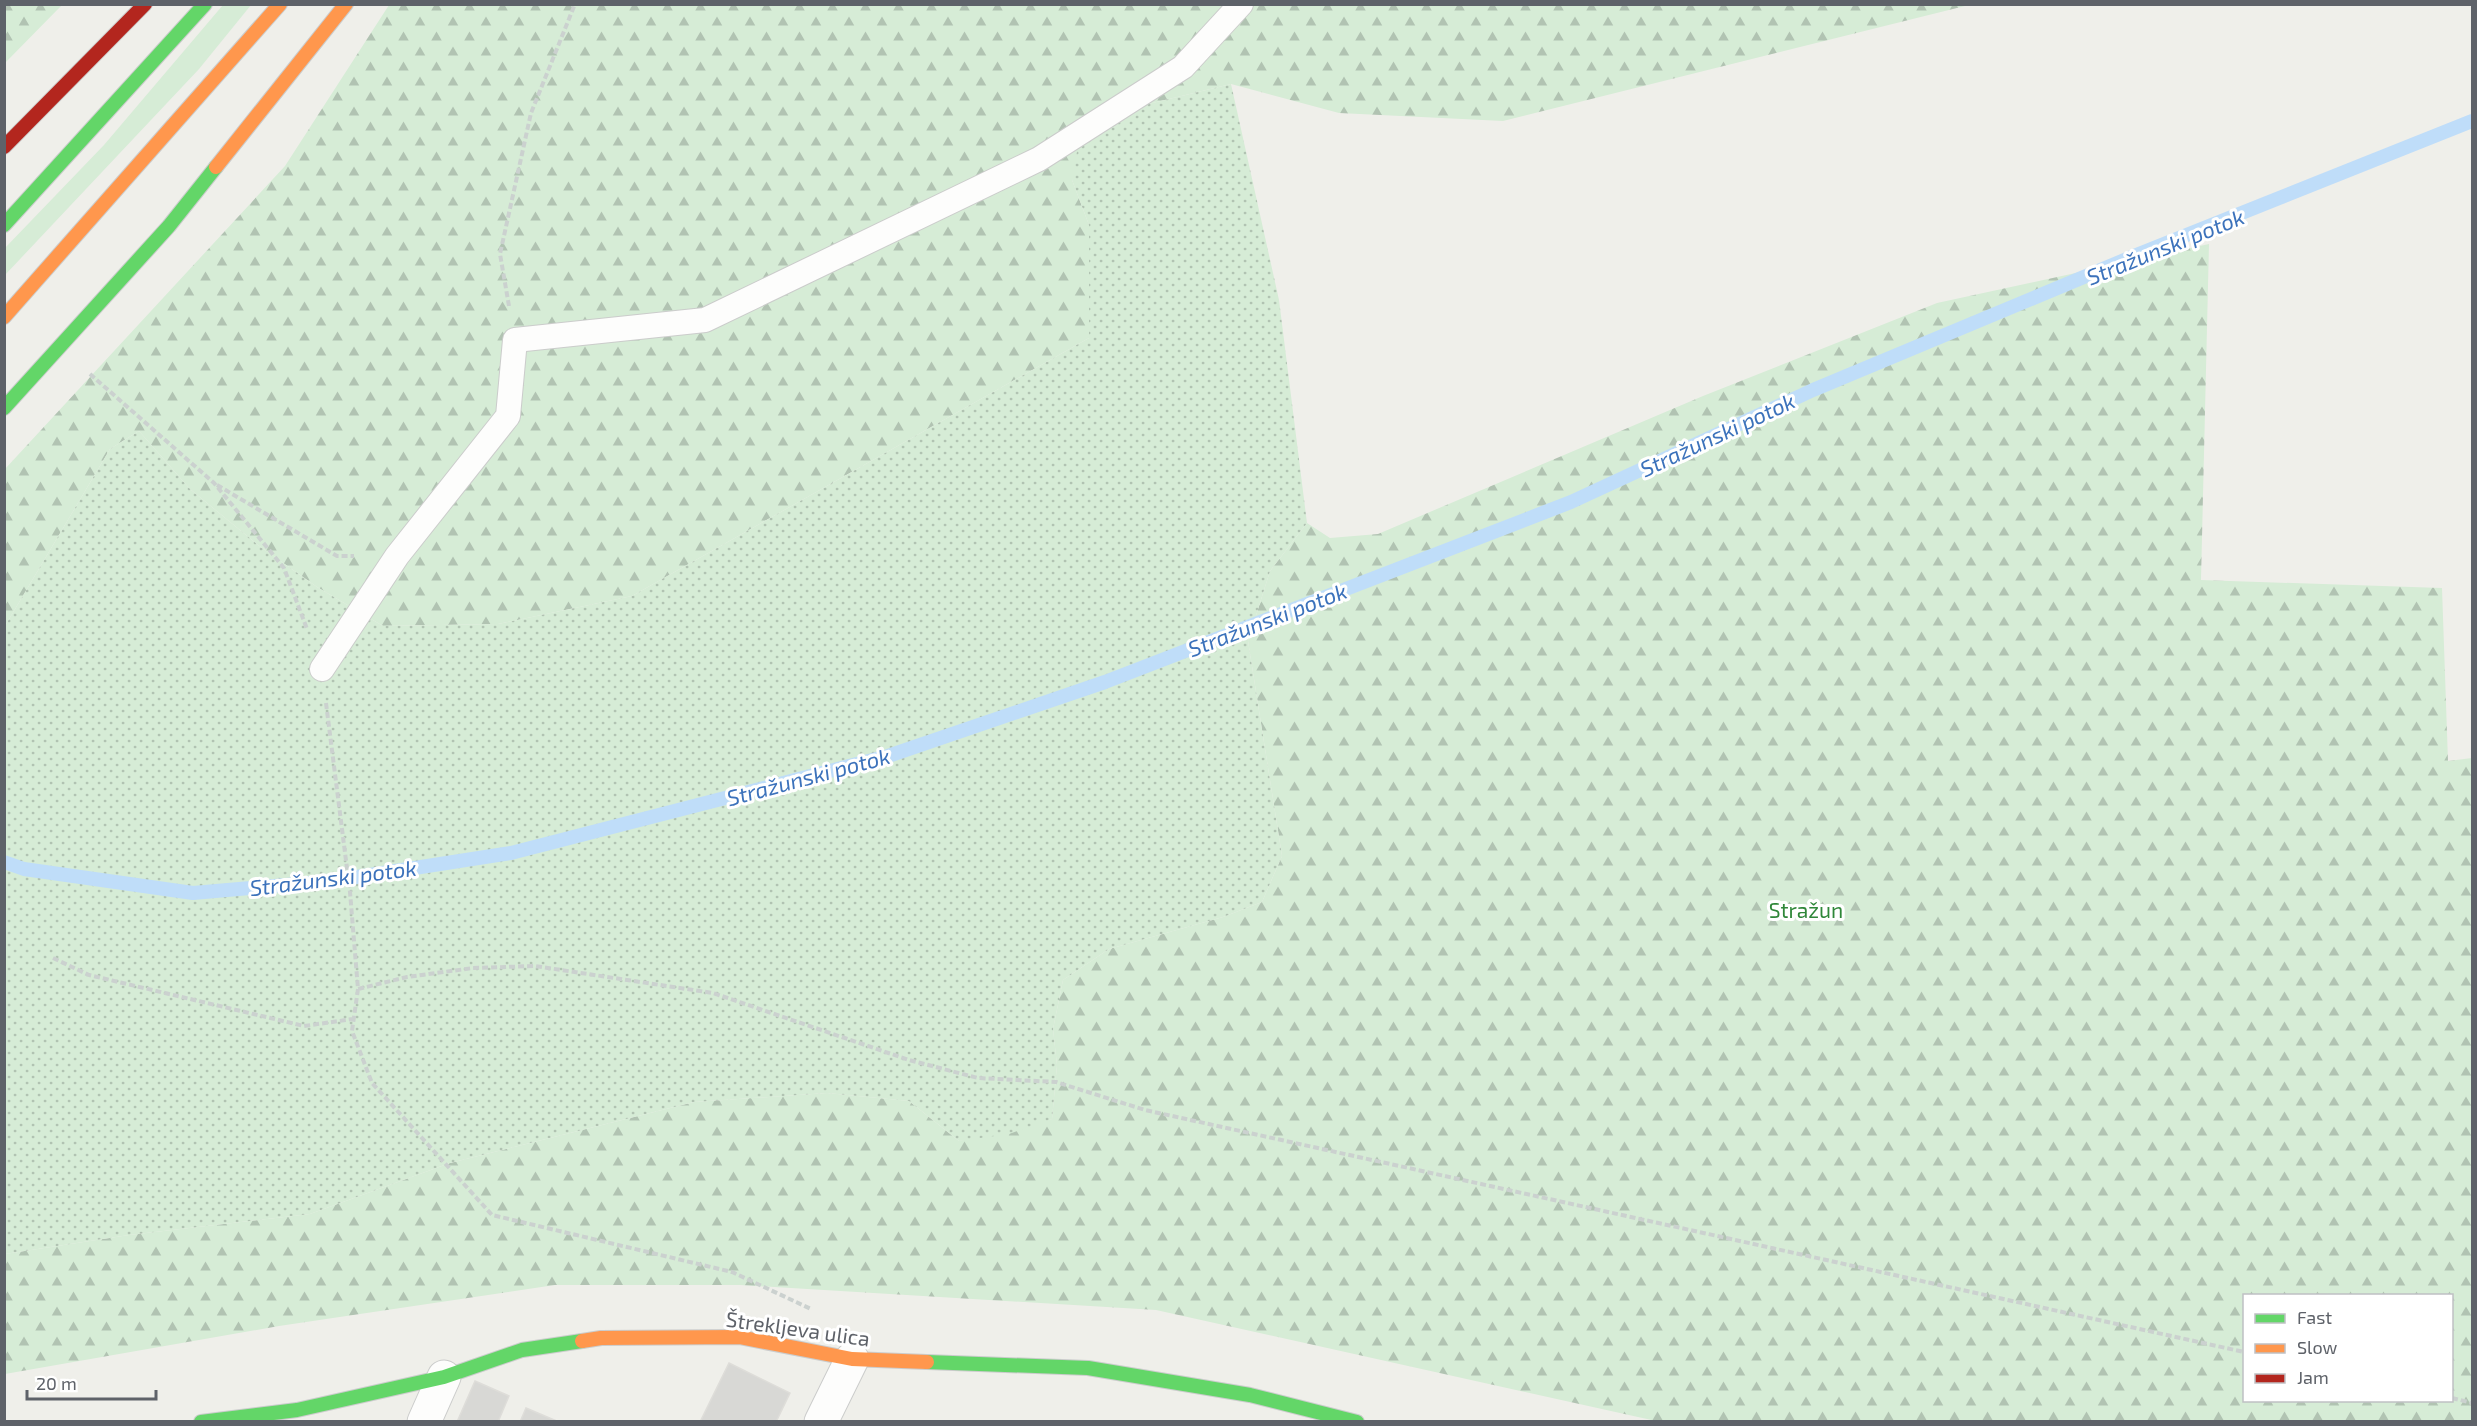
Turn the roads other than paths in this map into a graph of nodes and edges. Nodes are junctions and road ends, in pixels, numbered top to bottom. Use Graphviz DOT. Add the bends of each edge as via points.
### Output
graph roads {
  1 [pos="145,4"];
  2 [pos="206,4"];
  3 [pos="280,4"];
  4 [pos="346,4"];
  5 [pos="1241,4"];
  6 [pos="4,147"];
  7 [pos="4,225"];
  8 [pos="4,317"];
  9 [pos="4,408"];
  10 [pos="322,669"];
  11 [pos="852,1359"];
  12 [pos="444,1377"];
  13 [pos="201,1422"];
  14 [pos="424,1422"];
  15 [pos="821,1422"];
  16 [pos="1357,1422"];
  1 -- 6 [label="main road"];
  2 -- 7 [label="main road"];
  3 -- 8 [label="main road"];
  4 -- 9 [label="main road" via="169,226"];
  5 -- 10 [label="lane" via="1183,67 1039,159 705,320 515,340 508,416 397,556"];
  11 -- 12 [label="main road, Štrekljeva ulica" via="740,1337 601,1338 522,1350"];
  11 -- 15 [label="street"];
  11 -- 16 [label="main road, Štrekljeva ulica" via="1088,1368 1250,1395"];
  12 -- 13 [label="main road, Štrekljeva ulica" via="297,1410"];
  12 -- 14 [label="street"];
}
